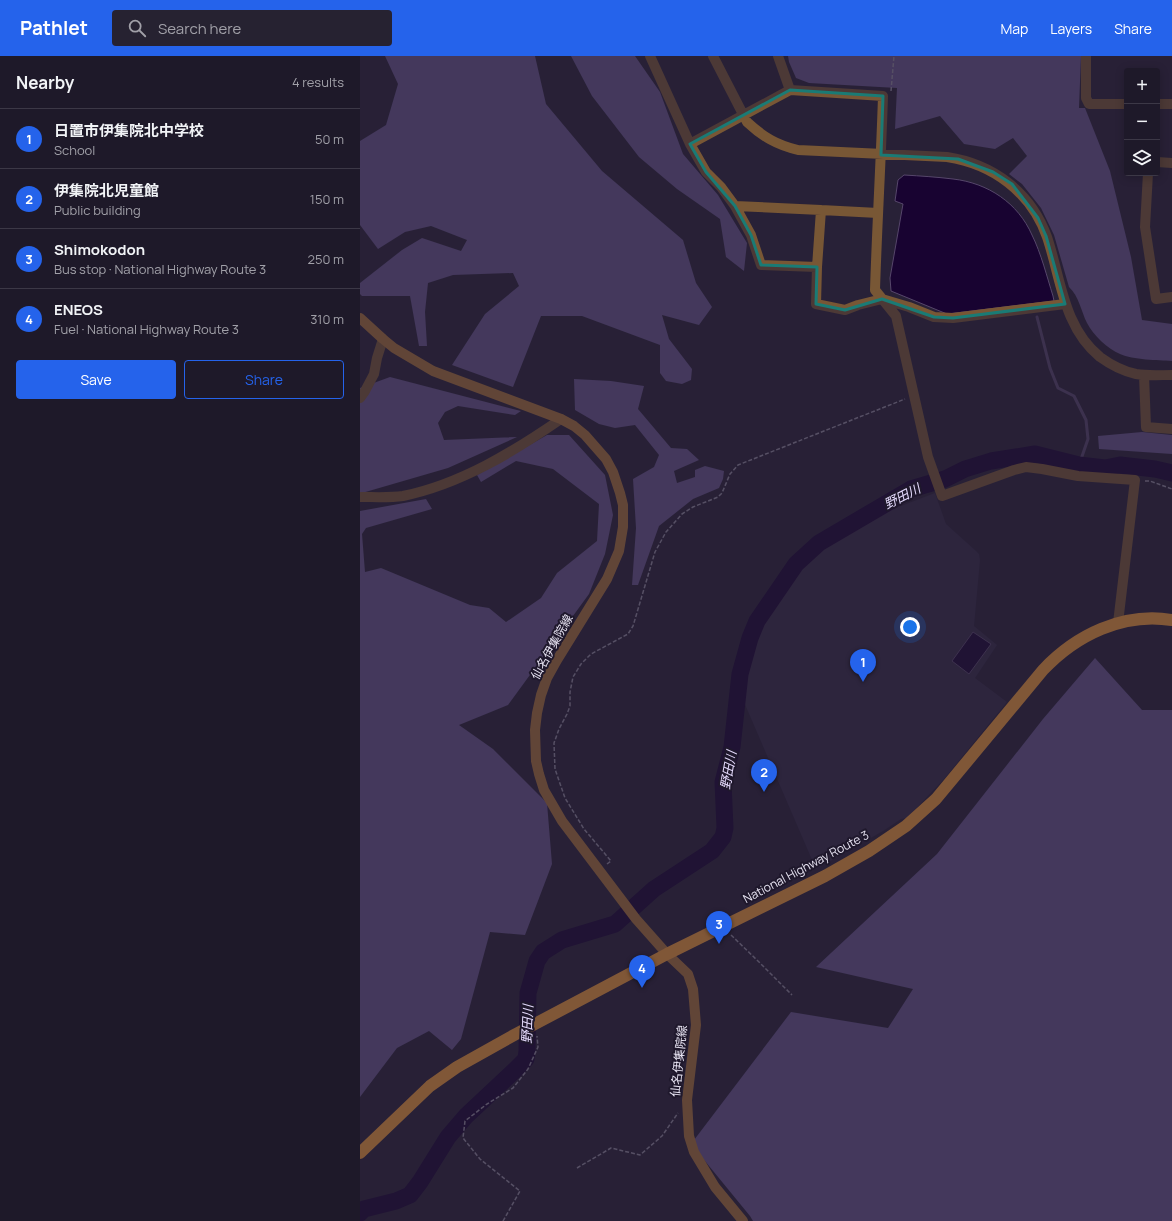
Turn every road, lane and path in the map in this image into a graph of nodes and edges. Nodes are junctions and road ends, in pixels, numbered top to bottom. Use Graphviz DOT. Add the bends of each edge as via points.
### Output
graph roads {
  1 [pos="650,56"];
  2 [pos="713,56"];
  3 [pos="778,56"];
  4 [pos="894,56"];
  5 [pos="1086,56"];
  6 [pos="790,90"];
  7 [pos="891,92"];
  8 [pos="1124,104"];
  9 [pos="1160,104"];
  10 [pos="1172,104"];
  11 [pos="744,116"];
  12 [pos="690,144"];
  13 [pos="881,155"];
  14 [pos="1160,162"];
  15 [pos="1172,163"];
  16 [pos="1148,176"];
  17 [pos="735,206"];
  18 [pos="821,210"];
  19 [pos="878,213"];
  20 [pos="817,267"];
  21 [pos="1172,297"];
  22 [pos="882,299"];
  23 [pos="1066,304"];
  24 [pos="360,318"];
  25 [pos="383,339"];
  26 [pos="1144,375"];
  27 [pos="1172,375"];
  28 [pos="914,396"];
  29 [pos="360,398"];
  30 [pos="561,419"];
  31 [pos="1172,429"];
  32 [pos="1135,479"];
  33 [pos="1172,489"];
  34 [pos="360,497"];
  35 [pos="1172,620"];
  36 [pos="1118,623"];
  37 [pos="600,871"];
  38 [pos="722,927"];
  39 [pos="667,954"];
  40 [pos="792,995"];
  41 [pos="534,1024"];
  42 [pos="688,1100"];
  43 [pos="360,1153"];
  44 [pos="577,1168"];
  45 [pos="503,1221"];
  46 [pos="743,1221"];
  1 -- 12 [label="street"];
  2 -- 11 [label="street"];
  3 -- 6 [label="street"];
  4 -- 7 [label="path"];
  5 -- 8 [label="street" via="1088,104"];
  6 -- 11 [label="street"];
  6 -- 13 [label="street" via="883,96"];
  9 -- 10 [label="street"];
  11 -- 12 [label="street"];
  11 -- 13 [label="street" via="754,128 782,146 798,150"];
  12 -- 17 [label="street" via="706,172"];
  13 -- 19 [label="street"];
  13 -- 23 [label="street" via="958,159 993,172 1012,184 1026,199 1038,218 1046,236"];
  14 -- 15 [label="street"];
  16 -- 21 [label="street" via="1145,227 1156,299"];
  17 -- 18 [label="street"];
  17 -- 20 [label="street" via="751,235 761,265"];
  18 -- 19 [label="street"];
  18 -- 20 [label="street"];
  19 -- 22 [label="street" via="875,290"];
  20 -- 22 [label="street" via="816,304 845,310"];
  22 -- 23 [label="street" via="934,317 953,318"];
  22 -- 28 [label="street" via="896,316"];
  23 -- 26 [label="street" via="1069,316 1085,342 1097,354 1110,364"];
  24 -- 25 [label="main road, 仙名伊集院線"];
  25 -- 29 [label="street" via="374,374"];
  25 -- 30 [label="main road, 仙名伊集院線" via="433,371"];
  26 -- 27 [label="street"];
  26 -- 31 [label="street" via="1146,426"];
  28 -- 32 [label="street" via="928,457 942,496 1026,467 1078,476"];
  28 -- 37 [label="path" via="738,465 730,474 718,497 692,507 666,532 655,552 633,626 628,634 591,654 581,664 573,677 570,706 554,743 555,769 565,798 584,829 611,861"];
  30 -- 34 [label="street" via="482,467 438,486 401,496"];
  30 -- 37 [label="main road, 仙名伊集院線" via="585,435 606,458 617,482 623,505 623,527 616,558 607,579 557,660 541,694 536,713 536,761 544,790 562,821"];
  32 -- 33 [label="path"];
  32 -- 36 [label="street"];
  35 -- 36 [label="highway, National Highway Route 3" via="1140,619"];
  36 -- 38 [label="highway, National Highway Route 3" via="1091,633 1052,660 936,799 906,826 847,864"];
  37 -- 39 [label="main road, 仙名伊集院線" via="636,919"];
  38 -- 39 [label="highway, National Highway Route 3"];
  38 -- 40 [label="path"];
  39 -- 41 [label="highway, National Highway Route 3"];
  39 -- 42 [label="main road, 仙名伊集院線" via="688,974 692,989 696,1025"];
  41 -- 43 [label="highway, National Highway Route 3" via="456,1067 430,1086"];
  41 -- 45 [label="path" via="538,1047 528,1069 513,1088 466,1121 463,1138 480,1158 520,1191"];
  42 -- 44 [label="path" via="662,1136 640,1155 612,1148"];
  42 -- 46 [label="main road, 仙名伊集院線" via="689,1136 694,1152 715,1187"];
}
